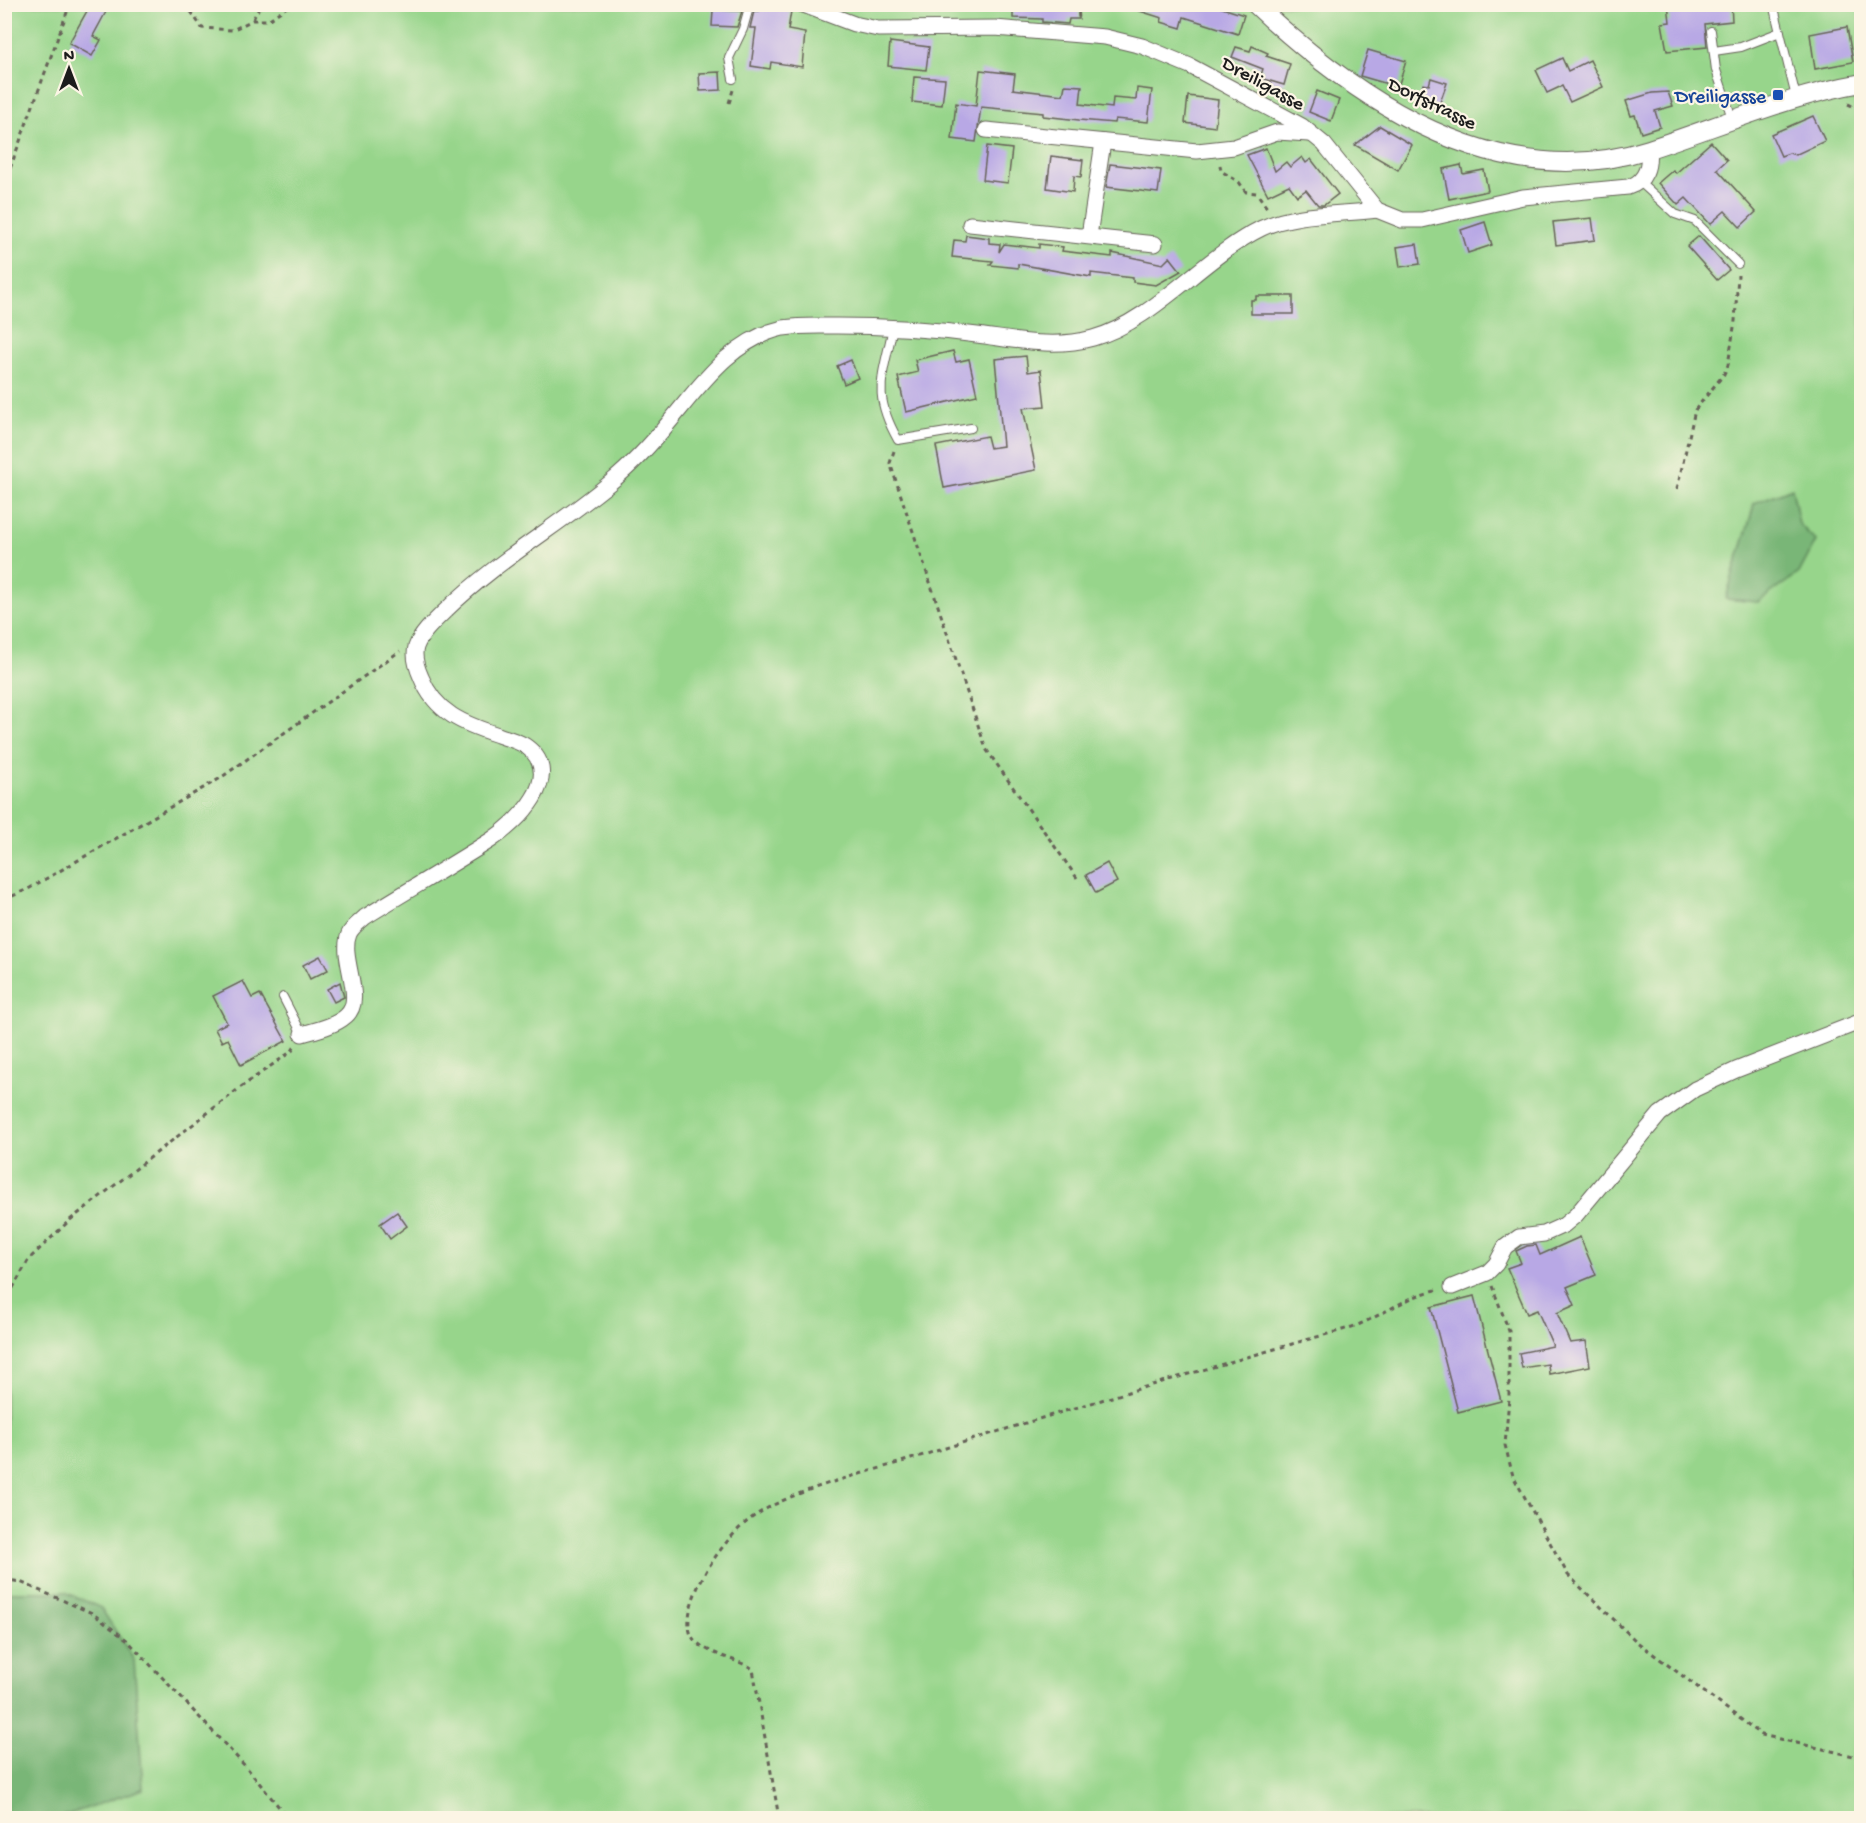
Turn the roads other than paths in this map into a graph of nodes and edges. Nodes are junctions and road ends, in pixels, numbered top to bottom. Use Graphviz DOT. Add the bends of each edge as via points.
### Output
graph roads {
  1 [pos="801,4"];
  2 [pos="1255,4"];
  3 [pos="1773,4"];
  4 [pos="746,7"];
  5 [pos="1711,31"];
  6 [pos="1780,32"];
  7 [pos="1714,51"];
  8 [pos="733,79"];
  9 [pos="1862,83"];
  10 [pos="1796,97"];
  11 [pos="1732,118"];
  12 [pos="986,130"];
  13 [pos="1314,135"];
  14 [pos="1103,142"];
  15 [pos="1648,149"];
  16 [pos="1640,181"];
  17 [pos="1377,210"];
  18 [pos="970,224"];
  19 [pos="1089,236"];
  20 [pos="1155,244"];
  21 [pos="1738,264"];
  22 [pos="893,327"];
  23 [pos="971,428"];
  24 [pos="283,997"];
  25 [pos="1862,1021"];
  26 [pos="302,1034"];
  27 [pos="1452,1287"];
  1 -- 13 [label="street, Dreiligasse" via="878,29 995,28 1124,41 1190,66 1273,108"];
  2 -- 15 [label="street, Dorfstrasse" via="1354,87 1447,138 1511,158 1549,163 1607,159"];
  3 -- 6 [label="lane"];
  4 -- 8 [label="lane" via="743,29 729,62"];
  5 -- 7 [label="lane"];
  6 -- 7 [label="lane" via="1741,47"];
  6 -- 10 [label="lane"];
  7 -- 11 [label="lane"];
  9 -- 10 [label="street, Dorfstrasse"];
  10 -- 11 [label="street, Dorfstrasse"];
  11 -- 15 [label="street, Dorfstrasse"];
  12 -- 14 [label="street"];
  13 -- 14 [label="street" via="1276,132 1212,151"];
  13 -- 17 [label="street, Dreiligasse"];
  14 -- 19 [label="street"];
  15 -- 16 [label="street" via="1647,171"];
  16 -- 17 [label="street" via="1621,189 1500,201 1422,220 1402,220"];
  16 -- 21 [label="lane" via="1675,214 1695,221"];
  17 -- 22 [label="street" via="1272,224 1228,249 1118,328 1089,339 1044,344"];
  18 -- 19 [label="street"];
  19 -- 20 [label="street"];
  22 -- 23 [label="lane" via="880,394 885,417 898,441"];
  22 -- 26 [label="street" via="785,328 744,344 697,388 612,481 500,562 430,626 416,647 415,660 427,692 439,707 463,723 527,747 537,757 539,785 528,807 496,836 365,917 350,931 345,950 353,1004 347,1016"];
  24 -- 26 [label="lane"];
  25 -- 27 [label="street" via="1695,1089 1660,1114 1564,1225 1544,1234 1519,1237 1505,1246 1487,1273"];
}
